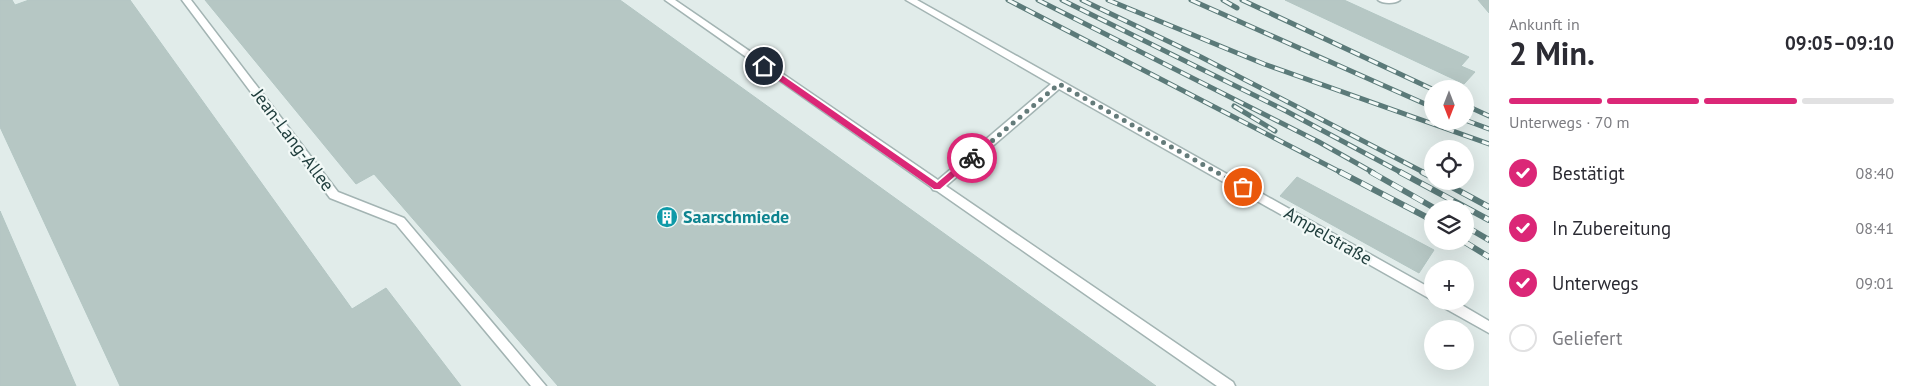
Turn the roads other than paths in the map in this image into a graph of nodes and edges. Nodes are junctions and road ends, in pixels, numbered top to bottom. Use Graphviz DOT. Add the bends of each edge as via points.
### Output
graph roads {
  1 [pos="186,0"];
  2 [pos="669,0"];
  3 [pos="910,0"];
  4 [pos="1382,0"];
  5 [pos="1396,0"];
  6 [pos="1059,84"];
  7 [pos="937,187"];
  8 [pos="1424,290"];
  9 [pos="1459,310"];
  10 [pos="1489,327"];
  11 [pos="539,386"];
  12 [pos="1228,386"];
  1 -- 11 [label="lane, Jean-Lang-Allee" via="334,195 400,221"];
  2 -- 7 [label="lane"];
  3 -- 6 [label="lane, Ampelstraße"];
  4 -- 5 [label="lane"];
  6 -- 7 [label="lane"];
  6 -- 8 [label="lane, Ampelstraße"];
  7 -- 12 [label="lane"];
  9 -- 10 [label="lane"];
}
